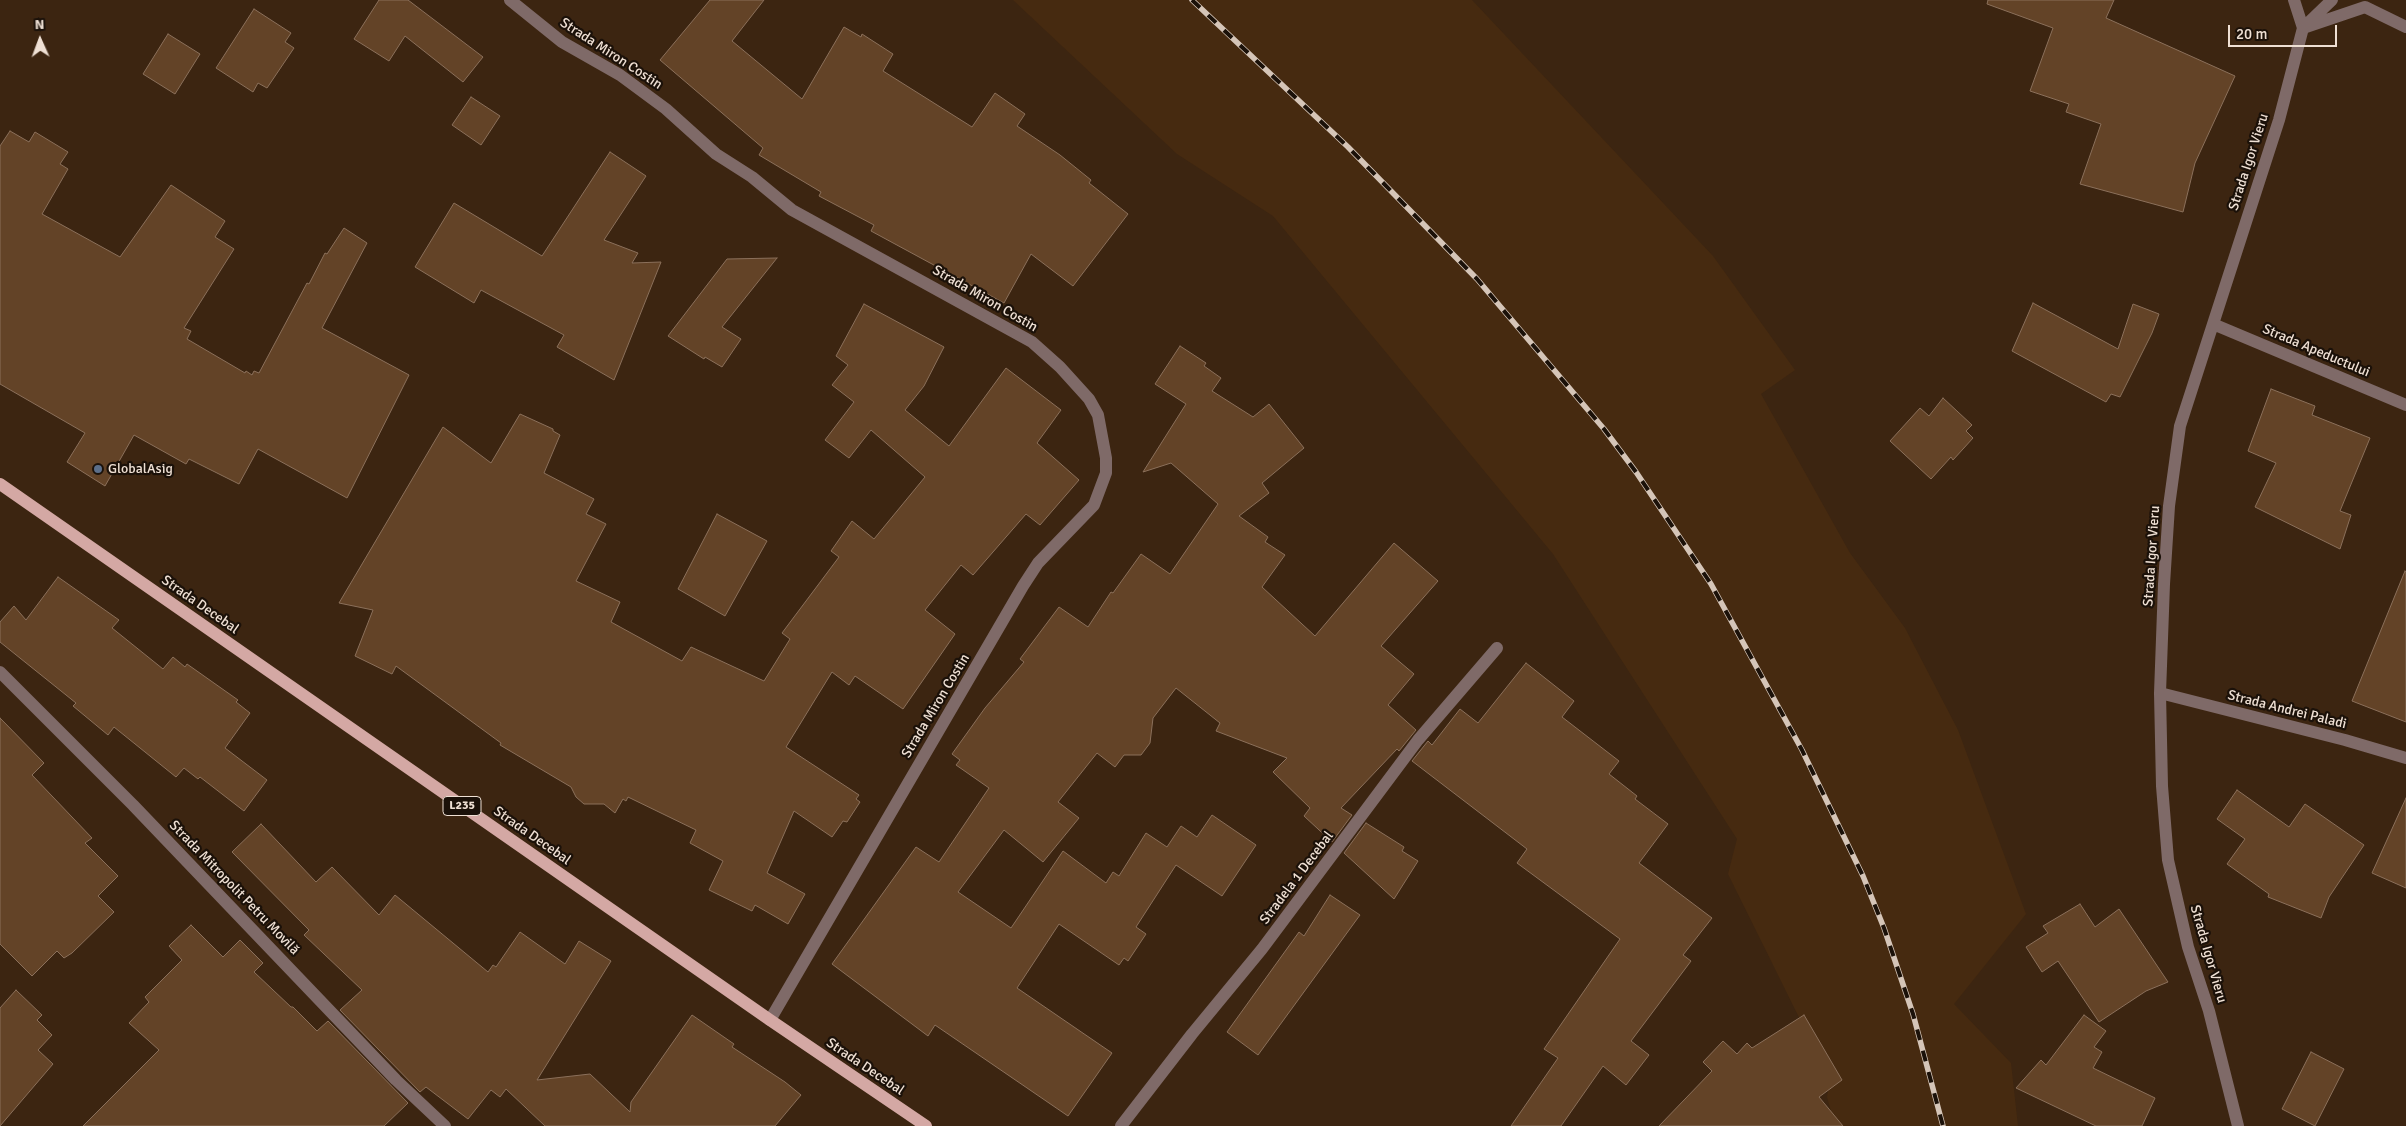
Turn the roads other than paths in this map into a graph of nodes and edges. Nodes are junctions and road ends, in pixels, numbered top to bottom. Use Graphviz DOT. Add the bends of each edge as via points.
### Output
graph roads {
  1 [pos="510,0"];
  2 [pos="2294,0"];
  3 [pos="2332,0"];
  4 [pos="2303,28"];
  5 [pos="2406,28"];
  6 [pos="2213,324"];
  7 [pos="2406,405"];
  8 [pos="0,484"];
  9 [pos="1497,648"];
  10 [pos="0,672"];
  11 [pos="2160,693"];
  12 [pos="2406,758"];
  13 [pos="770,1020"];
  14 [pos="444,1126"];
  15 [pos="926,1126"];
  16 [pos="1121,1126"];
  17 [pos="2238,1126"];
  1 -- 13 [label="street, Strada Miron Costin" via="562,42 628,80 716,154 752,177 792,210 1032,342 1060,366 1089,399 1098,415 1106,473 1094,505 1043,557 1023,586"];
  2 -- 4 [label="street"];
  3 -- 4 [label="street"];
  4 -- 5 [label="street" via="2365,7"];
  4 -- 6 [label="street, Strada Igor Vieru" via="2279,120"];
  6 -- 7 [label="street, Strada Apeductului"];
  6 -- 11 [label="street, Strada Igor Vieru" via="2180,426 2169,516"];
  8 -- 13 [label="main road, Strada Decebal / L235"];
  9 -- 16 [label="street, Stradela 1 Decebal" via="1418,740 1287,917"];
  10 -- 14 [label="street, Strada Mitropolit Petru Movilă" via="134,805 396,1080"];
  11 -- 12 [label="street, Strada Andrei Paladi"];
  11 -- 17 [label="street, Strada Igor Vieru" via="2168,860 2188,947 2209,1011"];
  13 -- 15 [label="main road, Strada Decebal / L235"];
}
